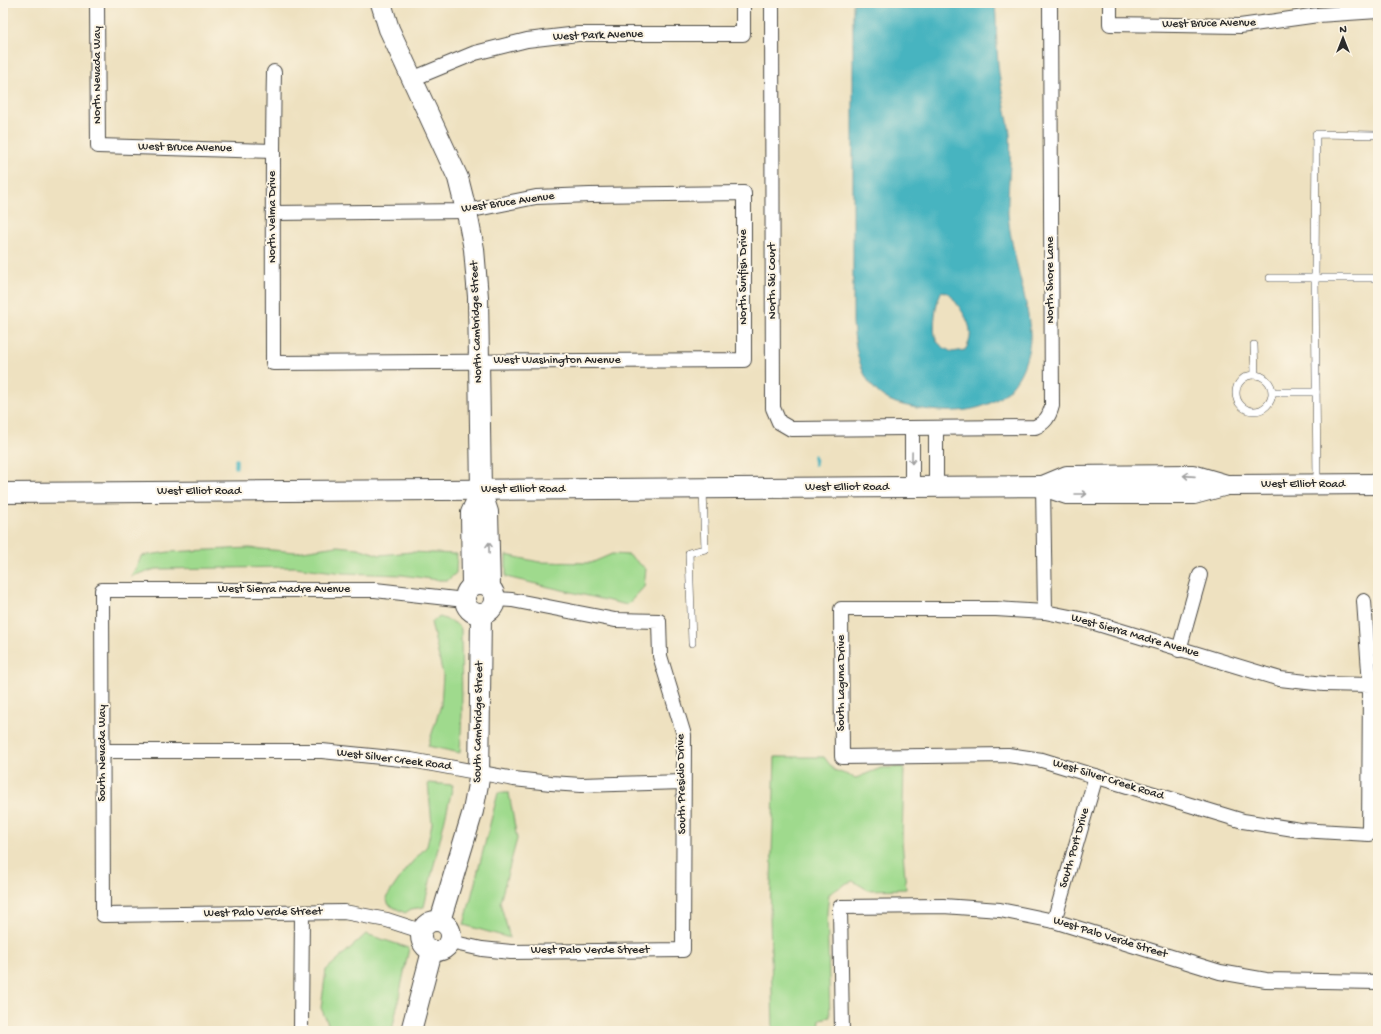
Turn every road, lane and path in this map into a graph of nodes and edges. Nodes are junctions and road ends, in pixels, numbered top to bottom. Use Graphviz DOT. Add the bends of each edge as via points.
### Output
graph roads {
  1 [pos="97,3"];
  2 [pos="381,3"];
  3 [pos="743,3"];
  4 [pos="772,3"];
  5 [pos="1050,3"];
  6 [pos="1110,3"];
  7 [pos="1378,11"];
  8 [pos="274,72"];
  9 [pos="412,79"];
  10 [pos="1378,135"];
  11 [pos="98,146"];
  12 [pos="273,151"];
  13 [pos="744,193"];
  14 [pos="467,211"];
  15 [pos="273,214"];
  16 [pos="1270,278"];
  17 [pos="1315,278"];
  18 [pos="1378,278"];
  19 [pos="1254,345"];
  20 [pos="744,360"];
  21 [pos="479,362"];
  22 [pos="274,363"];
  23 [pos="1255,375"];
  24 [pos="1273,392"];
  25 [pos="1316,392"];
  26 [pos="912,428"];
  27 [pos="936,429"];
  28 [pos="1378,484"];
  29 [pos="1317,485"];
  30 [pos="1043,486"];
  31 [pos="912,488"];
  32 [pos="936,488"];
  33 [pos="703,489"];
  34 [pos="481,491"];
  35 [pos="3,493"];
  36 [pos="1200,575"];
  37 [pos="102,590"];
  38 [pos="480,593"];
  39 [pos="1364,602"];
  40 [pos="841,609"];
  41 [pos="1045,612"];
  42 [pos="659,621"];
  43 [pos="692,643"];
  44 [pos="1179,650"];
  45 [pos="1374,685"];
  46 [pos="103,751"];
  47 [pos="842,757"];
  48 [pos="479,772"];
  49 [pos="1096,776"];
  50 [pos="683,782"];
  51 [pos="302,913"];
  52 [pos="104,915"];
  53 [pos="440,921"];
  54 [pos="1054,921"];
  55 [pos="421,931"];
  56 [pos="450,942"];
  57 [pos="432,950"];
  58 [pos="683,950"];
  59 [pos="1378,982"];
  60 [pos="301,1031"];
  61 [pos="411,1031"];
  62 [pos="842,1031"];
  1 -- 11 [label="street, North Nevada Way"];
  2 -- 9 [label="main road, North Cambridge Street" via="389,30"];
  3 -- 9 [label="street, West Park Avenue" via="743,34 578,34 527,40 476,53"];
  4 -- 26 [label="street, North Ski Court" via="775,416 784,427 791,429"];
  5 -- 27 [label="street, North Shore Lane" via="1052,406 1049,416 1042,424 1034,427"];
  6 -- 7 [label="street, West Bruce Avenue" via="1110,24 1240,26 1318,15"];
  8 -- 12 [label="street, North Velma Drive"];
  9 -- 14 [label="main road, North Cambridge Street" via="458,178"];
  10 -- 17 [label="lane" via="1316,134"];
  11 -- 12 [label="street, West Bruce Avenue"];
  12 -- 15 [label="street, North Velma Drive"];
  13 -- 14 [label="street, West Bruce Avenue" via="536,197"];
  13 -- 20 [label="street, North Sunfish Drive"];
  14 -- 15 [label="street, West Bruce Avenue"];
  14 -- 21 [label="main road, North Cambridge Street" via="474,248 478,297"];
  15 -- 22 [label="street, North Velma Drive"];
  16 -- 17 [label="lane"];
  17 -- 18 [label="lane"];
  17 -- 25 [label="lane"];
  19 -- 23 [label="lane"];
  20 -- 21 [label="street, West Washington Avenue"];
  21 -- 22 [label="street, West Washington Avenue"];
  21 -- 34 [label="main road, North Cambridge Street"];
  23 -- 24 [label="lane" via="1269,382"];
  23 -- 24 [label="lane" via="1243,378 1236,388 1236,398 1240,405 1248,411 1260,411 1269,404"];
  24 -- 25 [label="lane"];
  25 -- 29 [label="lane"];
  26 -- 27 [label="street, North Shore Lane"];
  26 -- 31 [label="street, one-way"];
  27 -- 32 [label="street"];
  28 -- 29 [label="main road, West Elliot Road"];
  29 -- 30 [label="main road, West Elliot Road" via="1227,485 1192,475 1067,476"];
  30 -- 32 [label="main road, West Elliot Road"];
  30 -- 41 [label="street"];
  31 -- 32 [label="main road, West Elliot Road"];
  31 -- 33 [label="main road, West Elliot Road"];
  33 -- 34 [label="main road, West Elliot Road"];
  33 -- 43 [label="lane" via="705,549 689,553"];
  34 -- 35 [label="main road, West Elliot Road"];
  34 -- 38 [label="main road" via="488,512"];
  36 -- 44 [label="street"];
  37 -- 38 [label="street, West Sierra Madre Avenue" via="375,590"];
  37 -- 46 [label="street, South Nevada Way"];
  38 -- 42 [label="street, West Sierra Madre Avenue" via="615,620"];
  38 -- 48 [label="main road, South Cambridge Street" via="468,609 481,614"];
  39 -- 45 [label="street"];
  40 -- 41 [label="street, West Sierra Madre Avenue" via="996,609"];
  40 -- 47 [label="street, South Laguna Drive"];
  41 -- 44 [label="street, West Sierra Madre Avenue" via="1085,620"];
  42 -- 50 [label="street, South Presidio Drive" via="660,656 684,735"];
  44 -- 45 [label="street, West Sierra Madre Avenue" via="1280,679 1324,684"];
  45 -- 49 [label="street, West Silver Creek Road" via="1369,834 1300,830 1243,821"];
  46 -- 48 [label="street, West Silver Creek Road" via="322,751 411,760"];
  46 -- 52 [label="street, South Nevada Way"];
  47 -- 49 [label="street, West Silver Creek Road" via="1008,755 1042,760"];
  48 -- 50 [label="street, West Silver Creek Road" via="558,784"];
  48 -- 53 [label="main road, South Cambridge Street" via="473,811"];
  49 -- 54 [label="street, South Port Drive"];
  50 -- 58 [label="street, South Presidio Drive"];
  51 -- 52 [label="street, West Palo Verde Street"];
  51 -- 55 [label="street, West Palo Verde Street" via="344,912 387,920"];
  51 -- 60 [label="street"];
  53 -- 55 [label="main road" via="426,923"];
  53 -- 56 [label="main road" via="449,927"];
  54 -- 59 [label="street, West Palo Verde Street" via="1220,972 1266,980"];
  54 -- 62 [label="street, West Palo Verde Street" via="1000,910 943,906 840,907"];
  55 -- 57 [label="main road" via="420,936 424,945"];
  56 -- 57 [label="main road" via="442,950"];
  56 -- 58 [label="street, West Palo Verde Street" via="511,952"];
  57 -- 61 [label="main road"];
}
